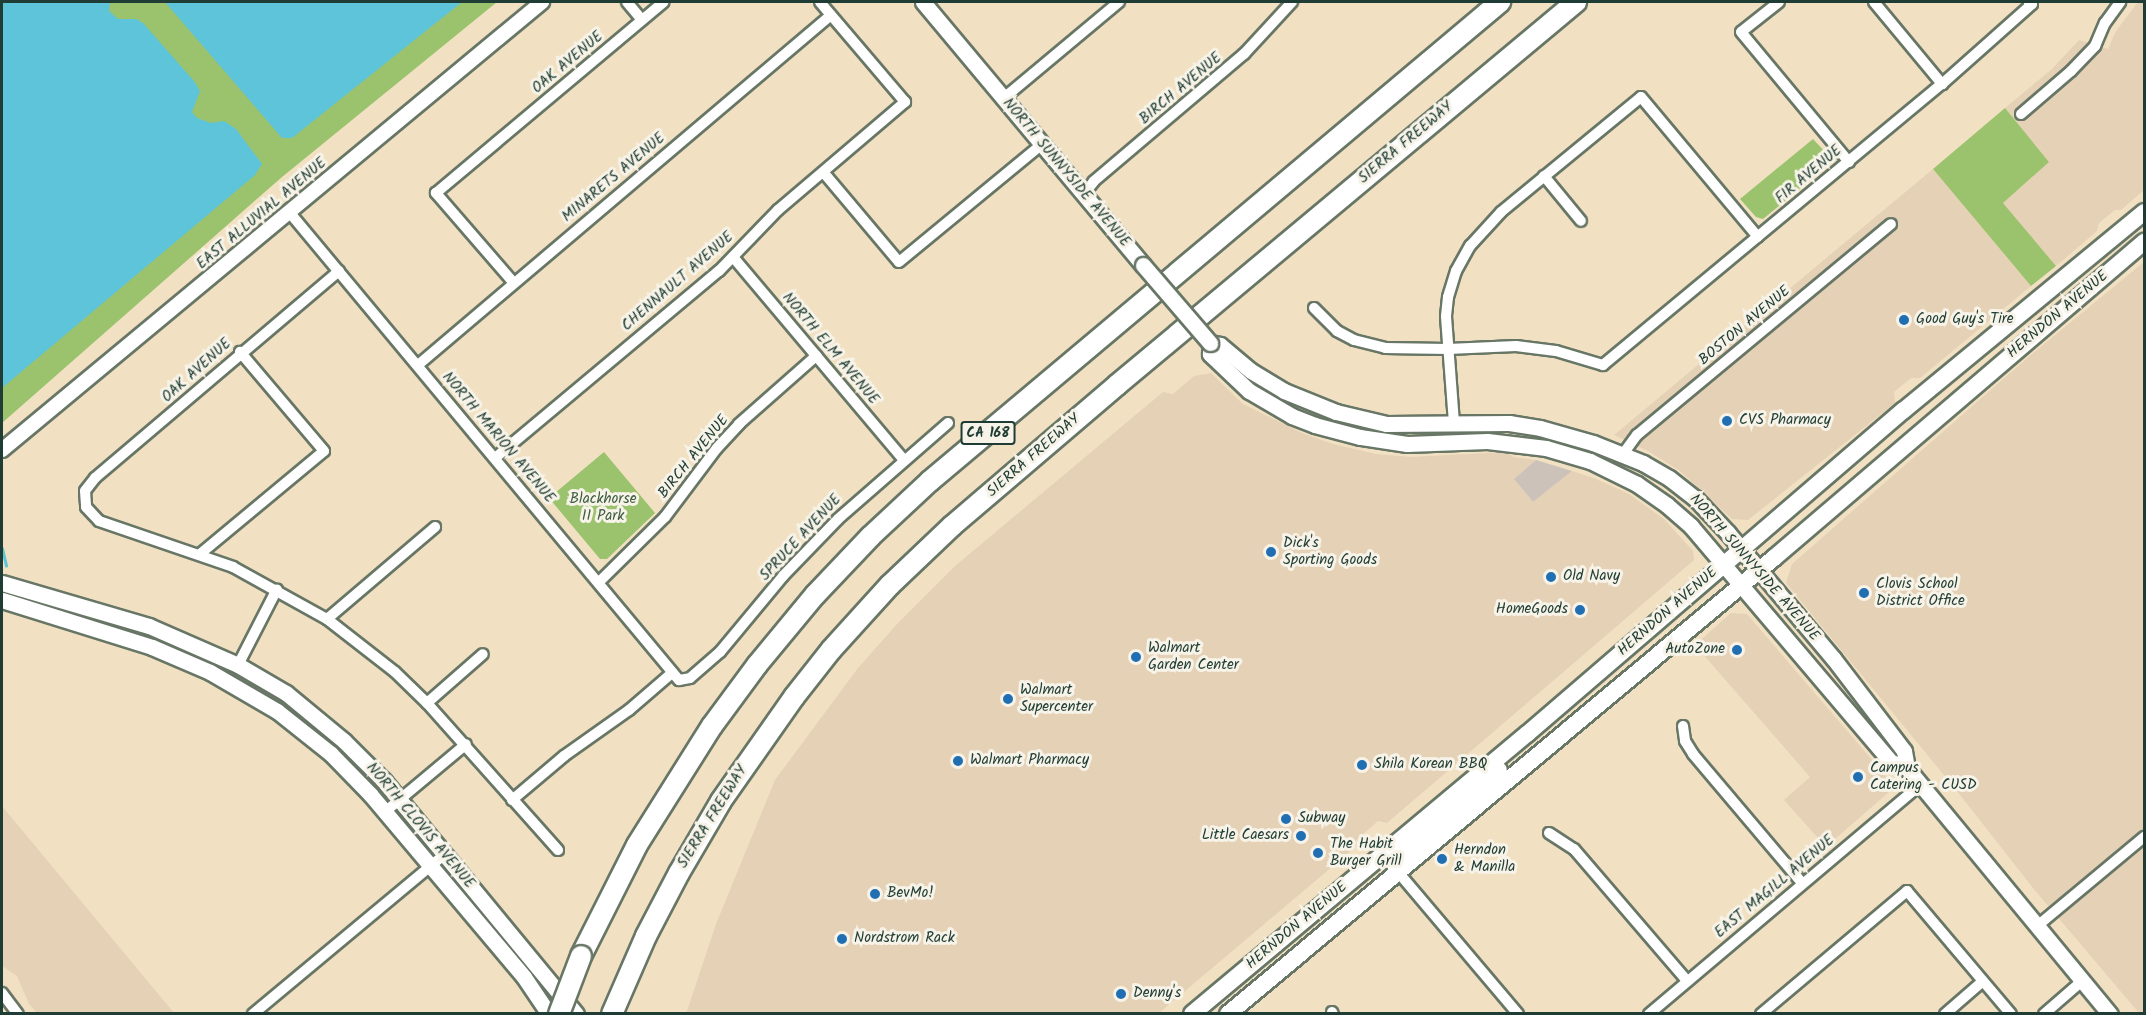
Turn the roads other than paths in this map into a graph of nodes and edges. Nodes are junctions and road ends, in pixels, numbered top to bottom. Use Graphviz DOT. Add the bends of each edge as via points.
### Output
graph roads {
  1 [pos="542,2"];
  2 [pos="627,2"];
  3 [pos="664,2"];
  4 [pos="820,2"];
  5 [pos="1119,2"];
  6 [pos="1292,2"];
  7 [pos="1485,2"];
  8 [pos="1500,2"];
  9 [pos="1576,2"];
  10 [pos="1583,2"];
  11 [pos="1779,2"];
  12 [pos="1874,2"];
  13 [pos="2120,2"];
  14 [pos="927,3"];
  15 [pos="2030,3"];
  16 [pos="831,15"];
  17 [pos="1556,18"];
  18 [pos="642,20"];
  19 [pos="1942,84"];
  20 [pos="1004,98"];
  21 [pos="1379,105"];
  22 [pos="2021,114"];
  23 [pos="1042,144"];
  24 [pos="1849,162"];
  25 [pos="824,173"];
  26 [pos="1544,176"];
  27 [pos="1084,194"];
  28 [pos="2145,212"];
  29 [pos="290,213"];
  30 [pos="1581,221"];
  31 [pos="1891,224"];
  32 [pos="2120,233"];
  33 [pos="1758,237"];
  34 [pos="2145,242"];
  35 [pos="733,257"];
  36 [pos="339,271"];
  37 [pos="513,282"];
  38 [pos="1314,308"];
  39 [pos="2032,336"];
  40 [pos="1210,344"];
  41 [pos="1448,349"];
  42 [pos="240,352"];
  43 [pos="816,356"];
  44 [pos="418,365"];
  45 [pos="1238,382"];
  46 [pos="1365,420"];
  47 [pos="948,423"];
  48 [pos="1454,423"];
  49 [pos="1315,425"];
  50 [pos="1487,441"];
  51 [pos="2,450"];
  52 [pos="1623,454"];
  53 [pos="495,458"];
  54 [pos="904,460"];
  55 [pos="435,527"];
  56 [pos="1741,549"];
  57 [pos="200,554"];
  58 [pos="1724,564"];
  59 [pos="1759,571"];
  60 [pos="599,582"];
  61 [pos="2,583"];
  62 [pos="1741,585"];
  63 [pos="277,589"];
  64 [pos="2,600"];
  65 [pos="327,619"];
  66 [pos="133,640"];
  67 [pos="483,654"];
  68 [pos="238,665"];
  69 [pos="672,673"];
  70 [pos="684,681"];
  71 [pos="1829,688"];
  72 [pos="427,703"];
  73 [pos="1883,725"];
  74 [pos="1683,726"];
  75 [pos="1527,734"];
  76 [pos="466,744"];
  77 [pos="1907,768"];
  78 [pos="1921,784"];
  79 [pos="401,799"];
  80 [pos="512,800"];
  81 [pos="386,811"];
  82 [pos="1549,833"];
  83 [pos="2145,837"];
  84 [pos="558,850"];
  85 [pos="1387,850"];
  86 [pos="445,854"];
  87 [pos="431,866"];
  88 [pos="1398,872"];
  89 [pos="1802,883"];
  90 [pos="2037,927"];
  91 [pos="1687,981"];
  92 [pos="1983,981"];
  93 [pos="2082,981"];
  94 [pos="1254,992"];
  95 [pos="2,993"];
  96 [pos="615,1007"];
  97 [pos="18,1014"];
  98 [pos="252,1014"];
  99 [pos="549,1014"];
  100 [pos="559,1014"];
  101 [pos="576,1014"];
  102 [pos="1192,1014"];
  103 [pos="1228,1014"];
  104 [pos="1518,1014"];
  105 [pos="1649,1014"];
  106 [pos="1761,1014"];
  107 [pos="1945,1014"];
  108 [pos="2011,1014"];
  109 [pos="2044,1014"];
  110 [pos="2110,1014"];
  1 -- 29 [label="street, EAST ALLUVIAL AVENUE"];
  2 -- 18 [label="street"];
  3 -- 18 [label="street, OAK AVENUE"];
  4 -- 16 [label="street"];
  5 -- 20 [label="street"];
  6 -- 27 [label="street, BIRCH AVENUE" via="1244,54 1094,181"];
  7 -- 21 [label="highway"];
  8 -- 21 [label="highway, CA 168"];
  9 -- 17 [label="highway, SIERRA FREEWAY / CA 168"];
  10 -- 17 [label="highway"];
  11 -- 24 [label="street" via="1741,32"];
  12 -- 19 [label="street"];
  13 -- 22 [label="street" via="2095,46"];
  14 -- 20 [label="main road, NORTH SUNNYSIDE AVENUE"];
  15 -- 19 [label="street, FIR AVENUE"];
  16 -- 25 [label="street, CHENNAULT AVENUE" via="904,102"];
  16 -- 37 [label="street, MINARETS AVENUE"];
  17 -- 96 [label="highway, SIERRA FREEWAY / CA 168" via="1116,385 952,526 890,585 794,697 721,801 679,873"];
  18 -- 37 [label="street, OAK AVENUE" via="436,193"];
  19 -- 24 [label="street, FIR AVENUE"];
  20 -- 23 [label="main road, NORTH SUNNYSIDE AVENUE"];
  21 -- 100 [label="highway, CA 168, bridge" via="930,481 823,587 757,665 676,780 637,845 581,956"];
  23 -- 25 [label="street" via="899,262"];
  23 -- 27 [label="main road, NORTH SUNNYSIDE AVENUE"];
  24 -- 33 [label="street, FIR AVENUE"];
  25 -- 35 [label="street, CHENNAULT AVENUE" via="778,210"];
  26 -- 30 [label="street"];
  26 -- 33 [label="street" via="1641,97"];
  26 -- 41 [label="street" via="1501,212 1470,246 1456,271 1448,297"];
  27 -- 40 [label="main road, NORTH SUNNYSIDE AVENUE, bridge"];
  28 -- 32 [label="main road, HERNDON AVENUE"];
  29 -- 36 [label="street, NORTH MARION AVENUE"];
  29 -- 51 [label="street, EAST ALLUVIAL AVENUE"];
  31 -- 52 [label="street, BOSTON AVENUE" via="1637,435"];
  32 -- 39 [label="main road" via="2122,242 2116,251 2068,292"];
  32 -- 56 [label="main road, HERNDON AVENUE"];
  33 -- 41 [label="street, FIR AVENUE" via="1603,365 1556,351 1516,346"];
  34 -- 39 [label="main road, HERNDON AVENUE"];
  35 -- 43 [label="street, NORTH ELM AVENUE"];
  35 -- 53 [label="street, CHENNAULT AVENUE"];
  36 -- 42 [label="street, OAK AVENUE"];
  36 -- 44 [label="street, NORTH MARION AVENUE"];
  37 -- 44 [label="street, MINARETS AVENUE"];
  38 -- 41 [label="street" via="1337,331 1354,340 1385,348"];
  39 -- 59 [label="main road, HERNDON AVENUE"];
  40 -- 45 [label="main road, NORTH SUNNYSIDE AVENUE" via="1210,354"];
  40 -- 46 [label="main road, NORTH SUNNYSIDE AVENUE" via="1220,345 1251,371 1284,391"];
  41 -- 48 [label="street"];
  42 -- 57 [label="street" via="324,451"];
  42 -- 57 [label="street, OAK AVENUE" via="202,389 94,478 85,491 86,507 99,521"];
  43 -- 54 [label="street, NORTH ELM AVENUE"];
  43 -- 60 [label="street, BIRCH AVENUE" via="739,424 665,517"];
  44 -- 53 [label="street, NORTH MARION AVENUE"];
  45 -- 46 [label="main road" via="1250,382 1323,417"];
  45 -- 49 [label="main road, NORTH SUNNYSIDE AVENUE" via="1270,404"];
  46 -- 48 [label="main road, NORTH SUNNYSIDE AVENUE"];
  47 -- 54 [label="street, SPRUCE AVENUE"];
  48 -- 49 [label="main road" via="1446,433 1426,436"];
  48 -- 52 [label="main road, NORTH SUNNYSIDE AVENUE" via="1509,423 1540,428"];
  49 -- 50 [label="main road, NORTH SUNNYSIDE AVENUE" via="1398,443"];
  50 -- 52 [label="main road" via="1524,436 1555,441 1608,458"];
  50 -- 58 [label="main road, NORTH SUNNYSIDE AVENUE" via="1546,448 1623,476 1678,514"];
  52 -- 56 [label="main road, NORTH SUNNYSIDE AVENUE" via="1686,490"];
  53 -- 60 [label="street, NORTH MARION AVENUE"];
  54 -- 70 [label="street, SPRUCE AVENUE" via="838,519 783,576 720,652"];
  55 -- 65 [label="street"];
  56 -- 58 [label="main road, HERNDON AVENUE"];
  56 -- 59 [label="main road, NORTH SUNNYSIDE AVENUE"];
  57 -- 63 [label="street"];
  58 -- 62 [label="main road, NORTH SUNNYSIDE AVENUE"];
  58 -- 75 [label="main road, HERNDON AVENUE"];
  59 -- 62 [label="main road, HERNDON AVENUE"];
  59 -- 73 [label="main road, NORTH SUNNYSIDE AVENUE" via="1833,658"];
  60 -- 69 [label="street, NORTH MARION AVENUE"];
  61 -- 68 [label="main road, NORTH CLOVIS AVENUE" via="149,626"];
  62 -- 71 [label="main road, NORTH SUNNYSIDE AVENUE"];
  62 -- 88 [label="main road, HERNDON AVENUE"];
  63 -- 65 [label="street"];
  63 -- 68 [label="street"];
  64 -- 66 [label="main road, NORTH CLOVIS AVENUE"];
  65 -- 72 [label="street" via="395,672"];
  66 -- 68 [label="main road" via="150,636 210,660"];
  66 -- 81 [label="main road, NORTH CLOVIS AVENUE" via="190,662 277,711 331,754"];
  67 -- 72 [label="street"];
  68 -- 79 [label="main road, NORTH CLOVIS AVENUE" via="286,693 365,761"];
  69 -- 70 [label="street, NORTH MARION AVENUE"];
  69 -- 80 [label="street"];
  71 -- 73 [label="main road" via="1844,690 1861,711"];
  71 -- 77 [label="main road, NORTH SUNNYSIDE AVENUE" via="1891,762"];
  72 -- 76 [label="street"];
  73 -- 77 [label="main road, NORTH SUNNYSIDE AVENUE" via="1904,751"];
  74 -- 89 [label="street" via="1685,741 1693,754"];
  75 -- 85 [label="main road, HERNDON AVENUE"];
  75 -- 88 [label="main road" via="1496,774 1397,857 1394,862"];
  76 -- 79 [label="street"];
  76 -- 80 [label="street"];
  77 -- 78 [label="main road, NORTH SUNNYSIDE AVENUE"];
  78 -- 89 [label="street, EAST MAGILL AVENUE"];
  78 -- 90 [label="main road, NORTH SUNNYSIDE AVENUE"];
  79 -- 81 [label="street"];
  79 -- 86 [label="main road, NORTH CLOVIS AVENUE"];
  80 -- 84 [label="street"];
  81 -- 87 [label="main road, NORTH CLOVIS AVENUE"];
  82 -- 91 [label="street" via="1574,849"];
  83 -- 90 [label="street"];
  85 -- 94 [label="main road" via="1387,863 1380,872 1283,954"];
  85 -- 102 [label="main road, HERNDON AVENUE"];
  86 -- 87 [label="street"];
  86 -- 101 [label="main road, NORTH CLOVIS AVENUE"];
  87 -- 98 [label="street"];
  87 -- 99 [label="main road, NORTH CLOVIS AVENUE" via="524,977"];
  88 -- 94 [label="main road, HERNDON AVENUE"];
  88 -- 104 [label="street"];
  89 -- 91 [label="street, EAST MAGILL AVENUE"];
  90 -- 93 [label="main road, NORTH SUNNYSIDE AVENUE"];
  91 -- 105 [label="street, EAST MAGILL AVENUE"];
  92 -- 106 [label="street" via="1907,891"];
  92 -- 107 [label="street"];
  92 -- 108 [label="street"];
  93 -- 109 [label="street"];
  93 -- 110 [label="main road, NORTH SUNNYSIDE AVENUE"];
  94 -- 103 [label="main road, HERNDON AVENUE"];
  95 -- 97 [label="street"];
}
